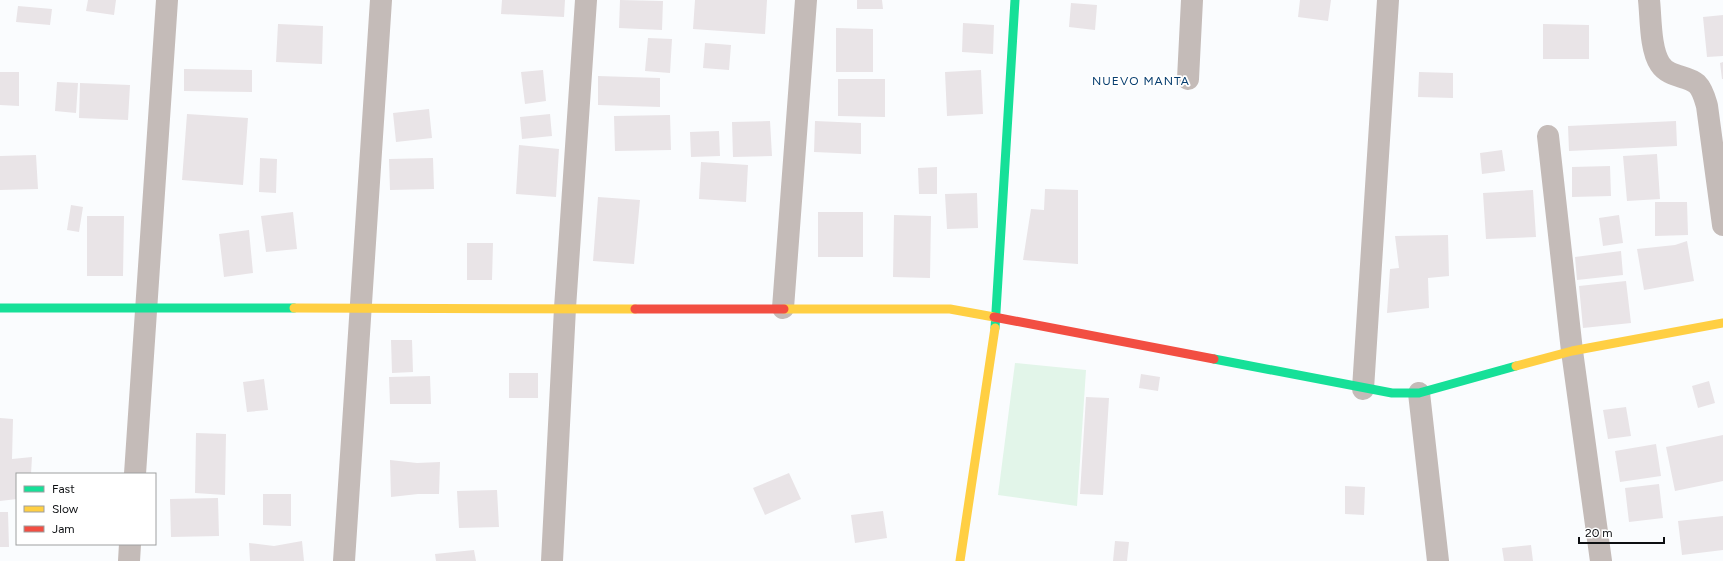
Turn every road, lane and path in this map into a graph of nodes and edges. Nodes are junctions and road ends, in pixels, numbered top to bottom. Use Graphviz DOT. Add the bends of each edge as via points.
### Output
graph roads {
  1 [pos="167,0"];
  2 [pos="381,0"];
  3 [pos="586,0"];
  4 [pos="806,0"];
  5 [pos="1015,0"];
  6 [pos="1192,0"];
  7 [pos="1388,0"];
  8 [pos="1649,0"];
  9 [pos="1188,79"];
  10 [pos="1548,136"];
  11 [pos="1723,225"];
  12 [pos="0,308"];
  13 [pos="146,308"];
  14 [pos="361,308"];
  15 [pos="565,308"];
  16 [pos="783,308"];
  17 [pos="997,316"];
  18 [pos="1723,323"];
  19 [pos="1572,351"];
  20 [pos="1364,389"];
  21 [pos="1419,393"];
  22 [pos="135,473"];
  23 [pos="130,545"];
  24 [pos="129,561"];
  25 [pos="344,561"];
  26 [pos="552,561"];
  27 [pos="960,561"];
  28 [pos="1438,561"];
  29 [pos="1601,561"];
  1 -- 13 [label="street"];
  2 -- 14 [label="street"];
  3 -- 15 [label="street"];
  4 -- 16 [label="street"];
  5 -- 17 [label="street"];
  6 -- 9 [label="street"];
  7 -- 20 [label="street"];
  8 -- 11 [label="street" via="1655,54 1666,71 1697,84 1707,106"];
  10 -- 19 [label="street"];
  12 -- 13 [label="street"];
  13 -- 14 [label="street"];
  13 -- 22 [label="street"];
  14 -- 15 [label="street"];
  14 -- 25 [label="street"];
  15 -- 16 [label="street"];
  15 -- 26 [label="street"];
  16 -- 17 [label="street" via="950,308"];
  17 -- 20 [label="street"];
  17 -- 27 [label="street"];
  18 -- 19 [label="street"];
  19 -- 21 [label="street"];
  19 -- 29 [label="street"];
  20 -- 21 [label="street"];
  21 -- 28 [label="street"];
  23 -- 24 [label="street"];
}
